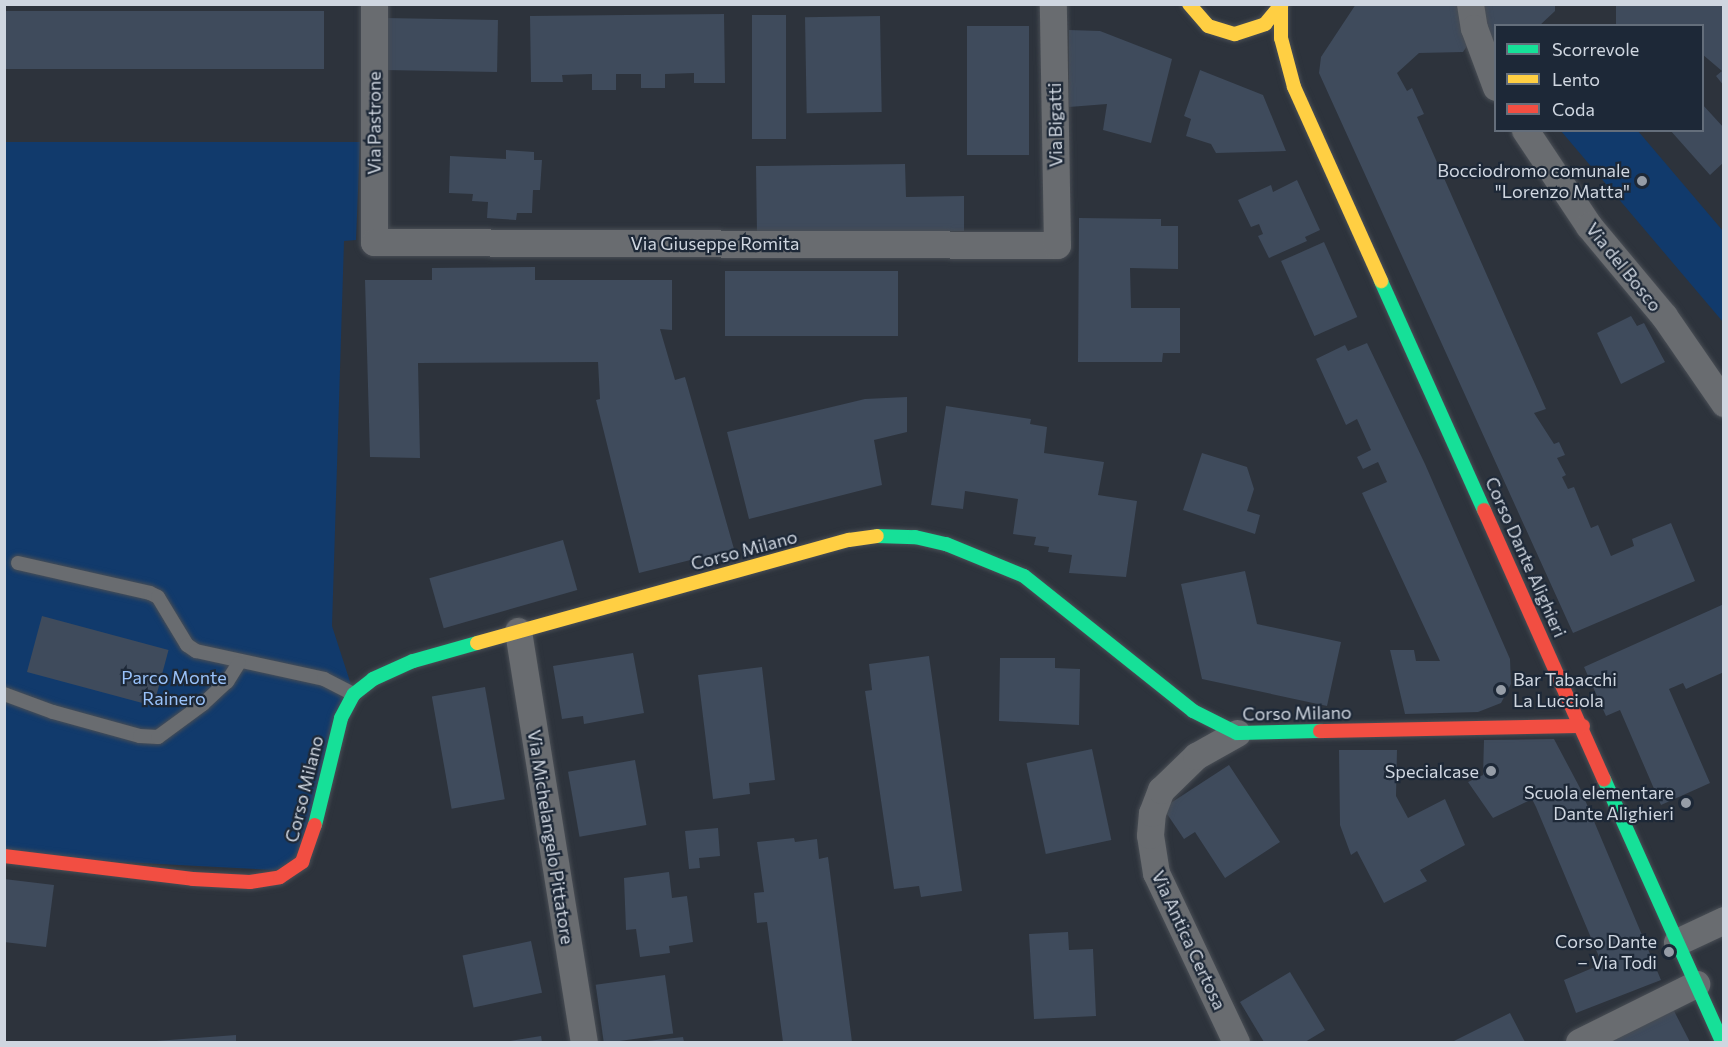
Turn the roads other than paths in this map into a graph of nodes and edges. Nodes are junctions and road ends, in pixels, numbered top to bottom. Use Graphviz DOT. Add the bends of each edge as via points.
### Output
graph roads {
  1 [pos="374,4"];
  2 [pos="1053,4"];
  3 [pos="1180,4"];
  4 [pos="1470,4"];
  5 [pos="1281,5"];
  6 [pos="1204,19"];
  7 [pos="1255,46"];
  8 [pos="1269,59"];
  9 [pos="1494,82"];
  10 [pos="1294,87"];
  11 [pos="1530,137"];
  12 [pos="374,242"];
  13 [pos="1057,245"];
  14 [pos="1724,403"];
  15 [pos="18,563"];
  16 [pos="518,631"];
  17 [pos="239,663"];
  18 [pos="4,694"];
  19 [pos="354,694"];
  20 [pos="1583,726"];
  21 [pos="1237,733"];
  22 [pos="4,856"];
  23 [pos="1724,920"];
  24 [pos="1677,942"];
  25 [pos="1696,984"];
  26 [pos="584,1042"];
  27 [pos="1236,1042"];
  28 [pos="1579,1042"];
  29 [pos="1722,1042"];
  1 -- 12 [label="street, Via Pastrone"];
  2 -- 13 [label="street, Via Bigatti"];
  3 -- 6 [label="street"];
  4 -- 9 [label="street" via="1474,28"];
  5 -- 6 [label="street" via="1265,24 1251,31"];
  5 -- 10 [label="street, Corso Dante Alighieri" via="1280,34"];
  6 -- 7 [label="street"];
  8 -- 10 [label="street, Corso Dante Alighieri"];
  10 -- 20 [label="street, Corso Dante Alighieri"];
  11 -- 14 [label="street, Via del Bosco" via="1589,226 1664,316"];
  12 -- 13 [label="street, Via Giuseppe Romita"];
  15 -- 17 [label="lane" via="158,597 187,645"];
  16 -- 19 [label="street, Corso Milano" via="412,661 373,679"];
  16 -- 21 [label="street, Corso Milano" via="849,540 915,537 969,552 1024,576 1193,711"];
  16 -- 26 [label="street, Via Michelangelo Pittatore"];
  17 -- 18 [label="lane" via="227,682 203,704 158,737 140,736 53,712"];
  17 -- 19 [label="lane" via="324,679"];
  19 -- 22 [label="street, Corso Milano" via="336,735 314,837 302,862 280,877 250,882 155,875"];
  20 -- 21 [label="street, Corso Milano"];
  20 -- 24 [label="street, Corso Dante Alighieri"];
  21 -- 27 [label="street, Via Antica Certosa" via="1196,756 1161,790 1152,813 1150,835 1156,873"];
  23 -- 24 [label="street"];
  24 -- 25 [label="street, Corso Dante Alighieri"];
  25 -- 28 [label="street"];
  25 -- 29 [label="street, Corso Dante Alighieri"];
}
